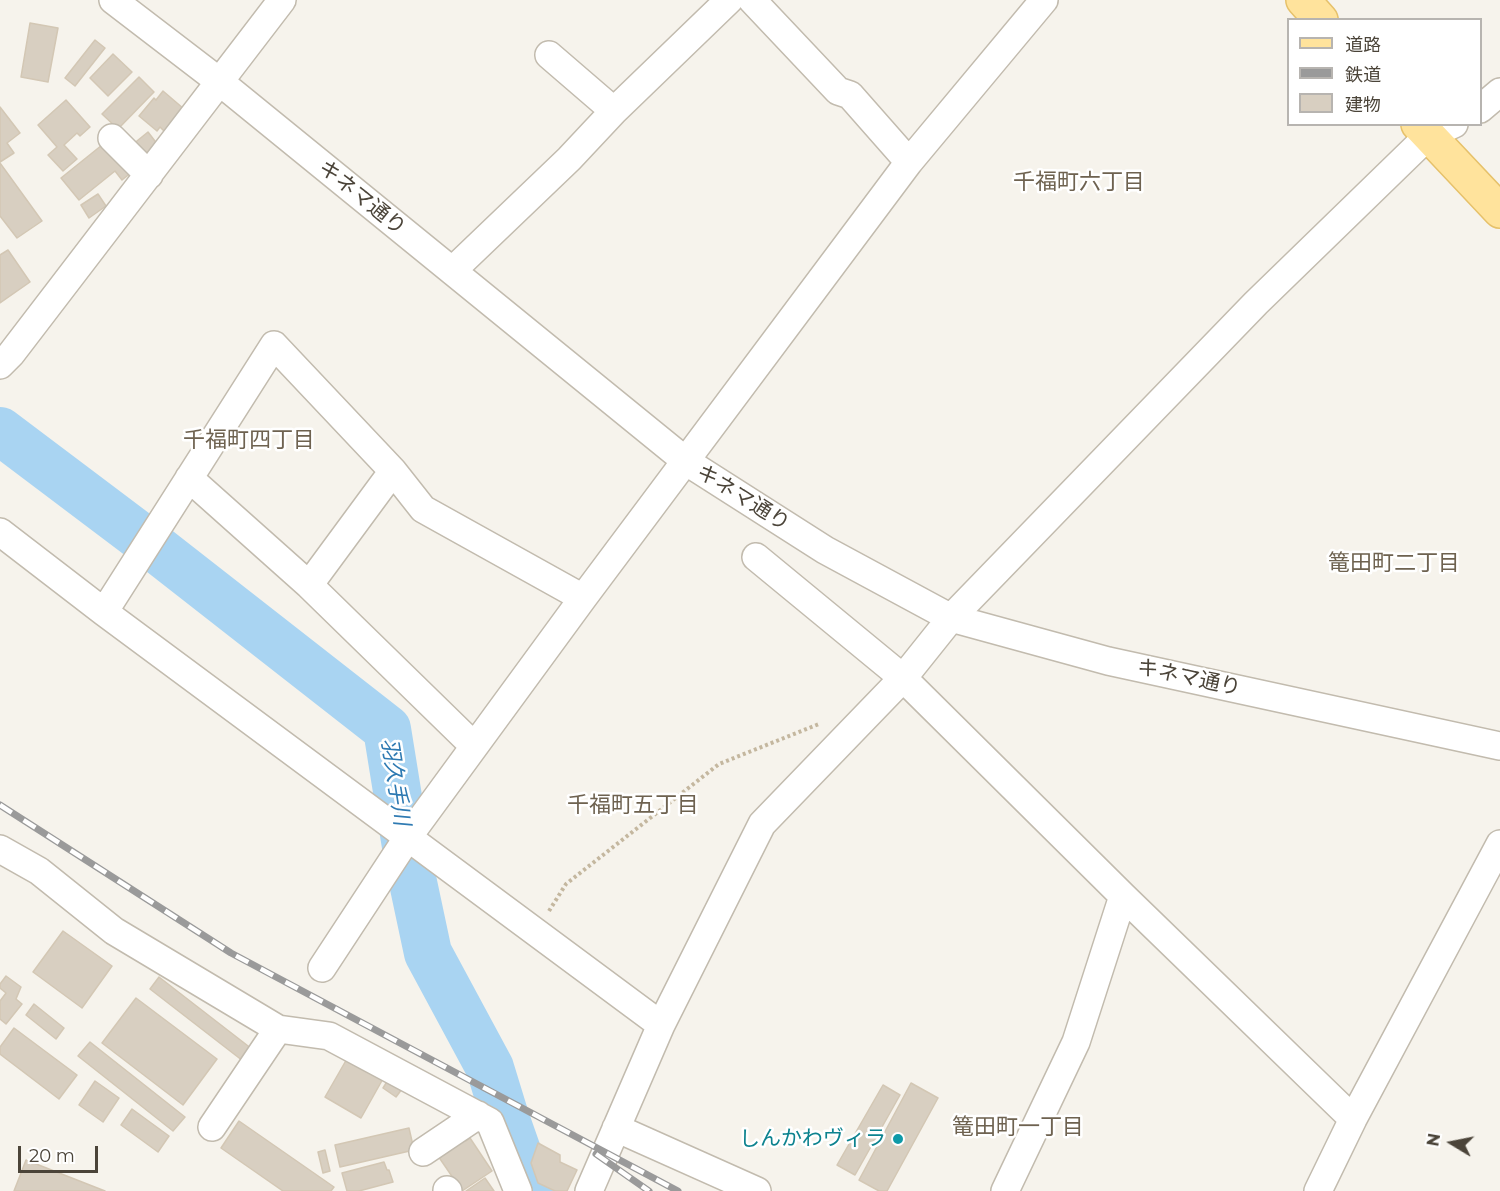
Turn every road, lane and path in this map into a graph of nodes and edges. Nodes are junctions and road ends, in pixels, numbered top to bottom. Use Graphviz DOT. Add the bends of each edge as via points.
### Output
graph roads {
  1 [pos="113,0"];
  2 [pos="282,0"];
  3 [pos="729,0"];
  4 [pos="752,0"];
  5 [pos="1044,0"];
  6 [pos="1303,0"];
  7 [pos="1319,18"];
  8 [pos="549,54"];
  9 [pos="220,82"];
  10 [pos="1500,92"];
  11 [pos="1482,107"];
  12 [pos="614,111"];
  13 [pos="1433,128"];
  14 [pos="112,138"];
  15 [pos="909,162"];
  16 [pos="148,175"];
  17 [pos="1500,212"];
  18 [pos="452,271"];
  19 [pos="4,353"];
  20 [pos="687,462"];
  21 [pos="393,471"];
  22 [pos="189,478"];
  23 [pos="0,532"];
  24 [pos="756,557"];
  25 [pos="309,585"];
  26 [pos="583,598"];
  27 [pos="104,612"];
  28 [pos="951,618"];
  29 [pos="903,678"];
  30 [pos="829,720"];
  31 [pos="474,746"];
  32 [pos="1500,746"];
  33 [pos="408,837"];
  34 [pos="1500,844"];
  35 [pos="0,849"];
  36 [pos="1123,896"];
  37 [pos="536,932"];
  38 [pos="322,968"];
  39 [pos="662,1025"];
  40 [pos="278,1029"];
  41 [pos="478,1115"];
  42 [pos="1353,1119"];
  43 [pos="212,1127"];
  44 [pos="615,1128"];
  45 [pos="423,1152"];
  46 [pos="518,1191"];
  47 [pos="589,1191"];
  48 [pos="757,1191"];
  49 [pos="1005,1191"];
  50 [pos="1318,1191"];
  1 -- 9 [label="street, キネマ通り"];
  2 -- 9 [label="street"];
  3 -- 12 [label="street"];
  4 -- 15 [label="street" via="838,91 850,95"];
  5 -- 15 [label="street"];
  6 -- 7 [label="main road"];
  8 -- 12 [label="street"];
  9 -- 16 [label="street"];
  9 -- 18 [label="street, キネマ通り"];
  10 -- 11 [label="street"];
  12 -- 18 [label="street"];
  13 -- 17 [label="main road"];
  13 -- 28 [label="street" via="1256,303"];
  14 -- 16 [label="street"];
  15 -- 20 [label="street"];
  16 -- 19 [label="street"];
  18 -- 20 [label="street, キネマ通り"];
  20 -- 26 [label="street"];
  20 -- 28 [label="street, キネマ通り" via="825,550"];
  21 -- 22 [label="street" via="274,345"];
  21 -- 25 [label="street"];
  21 -- 26 [label="street" via="423,508"];
  22 -- 25 [label="street"];
  22 -- 27 [label="street"];
  23 -- 27 [label="street"];
  24 -- 29 [label="street"];
  25 -- 31 [label="street"];
  26 -- 31 [label="street"];
  27 -- 33 [label="street"];
  28 -- 29 [label="street"];
  28 -- 32 [label="street, キネマ通り" via="1108,661"];
  29 -- 36 [label="street"];
  29 -- 39 [label="street" via="762,824"];
  30 -- 37 [label="path" via="719,764 566,884"];
  31 -- 33 [label="street"];
  33 -- 37 [label="street"];
  33 -- 38 [label="street"];
  34 -- 42 [label="street"];
  35 -- 40 [label="street" via="39,872 114,931"];
  36 -- 42 [label="street"];
  36 -- 49 [label="street" via="1076,1042"];
  37 -- 39 [label="street"];
  39 -- 44 [label="street"];
  40 -- 41 [label="street" via="329,1036"];
  40 -- 43 [label="street"];
  41 -- 45 [label="street"];
  41 -- 46 [label="street" via="490,1122"];
  42 -- 50 [label="street"];
  44 -- 47 [label="street"];
  44 -- 48 [label="street"];
}
